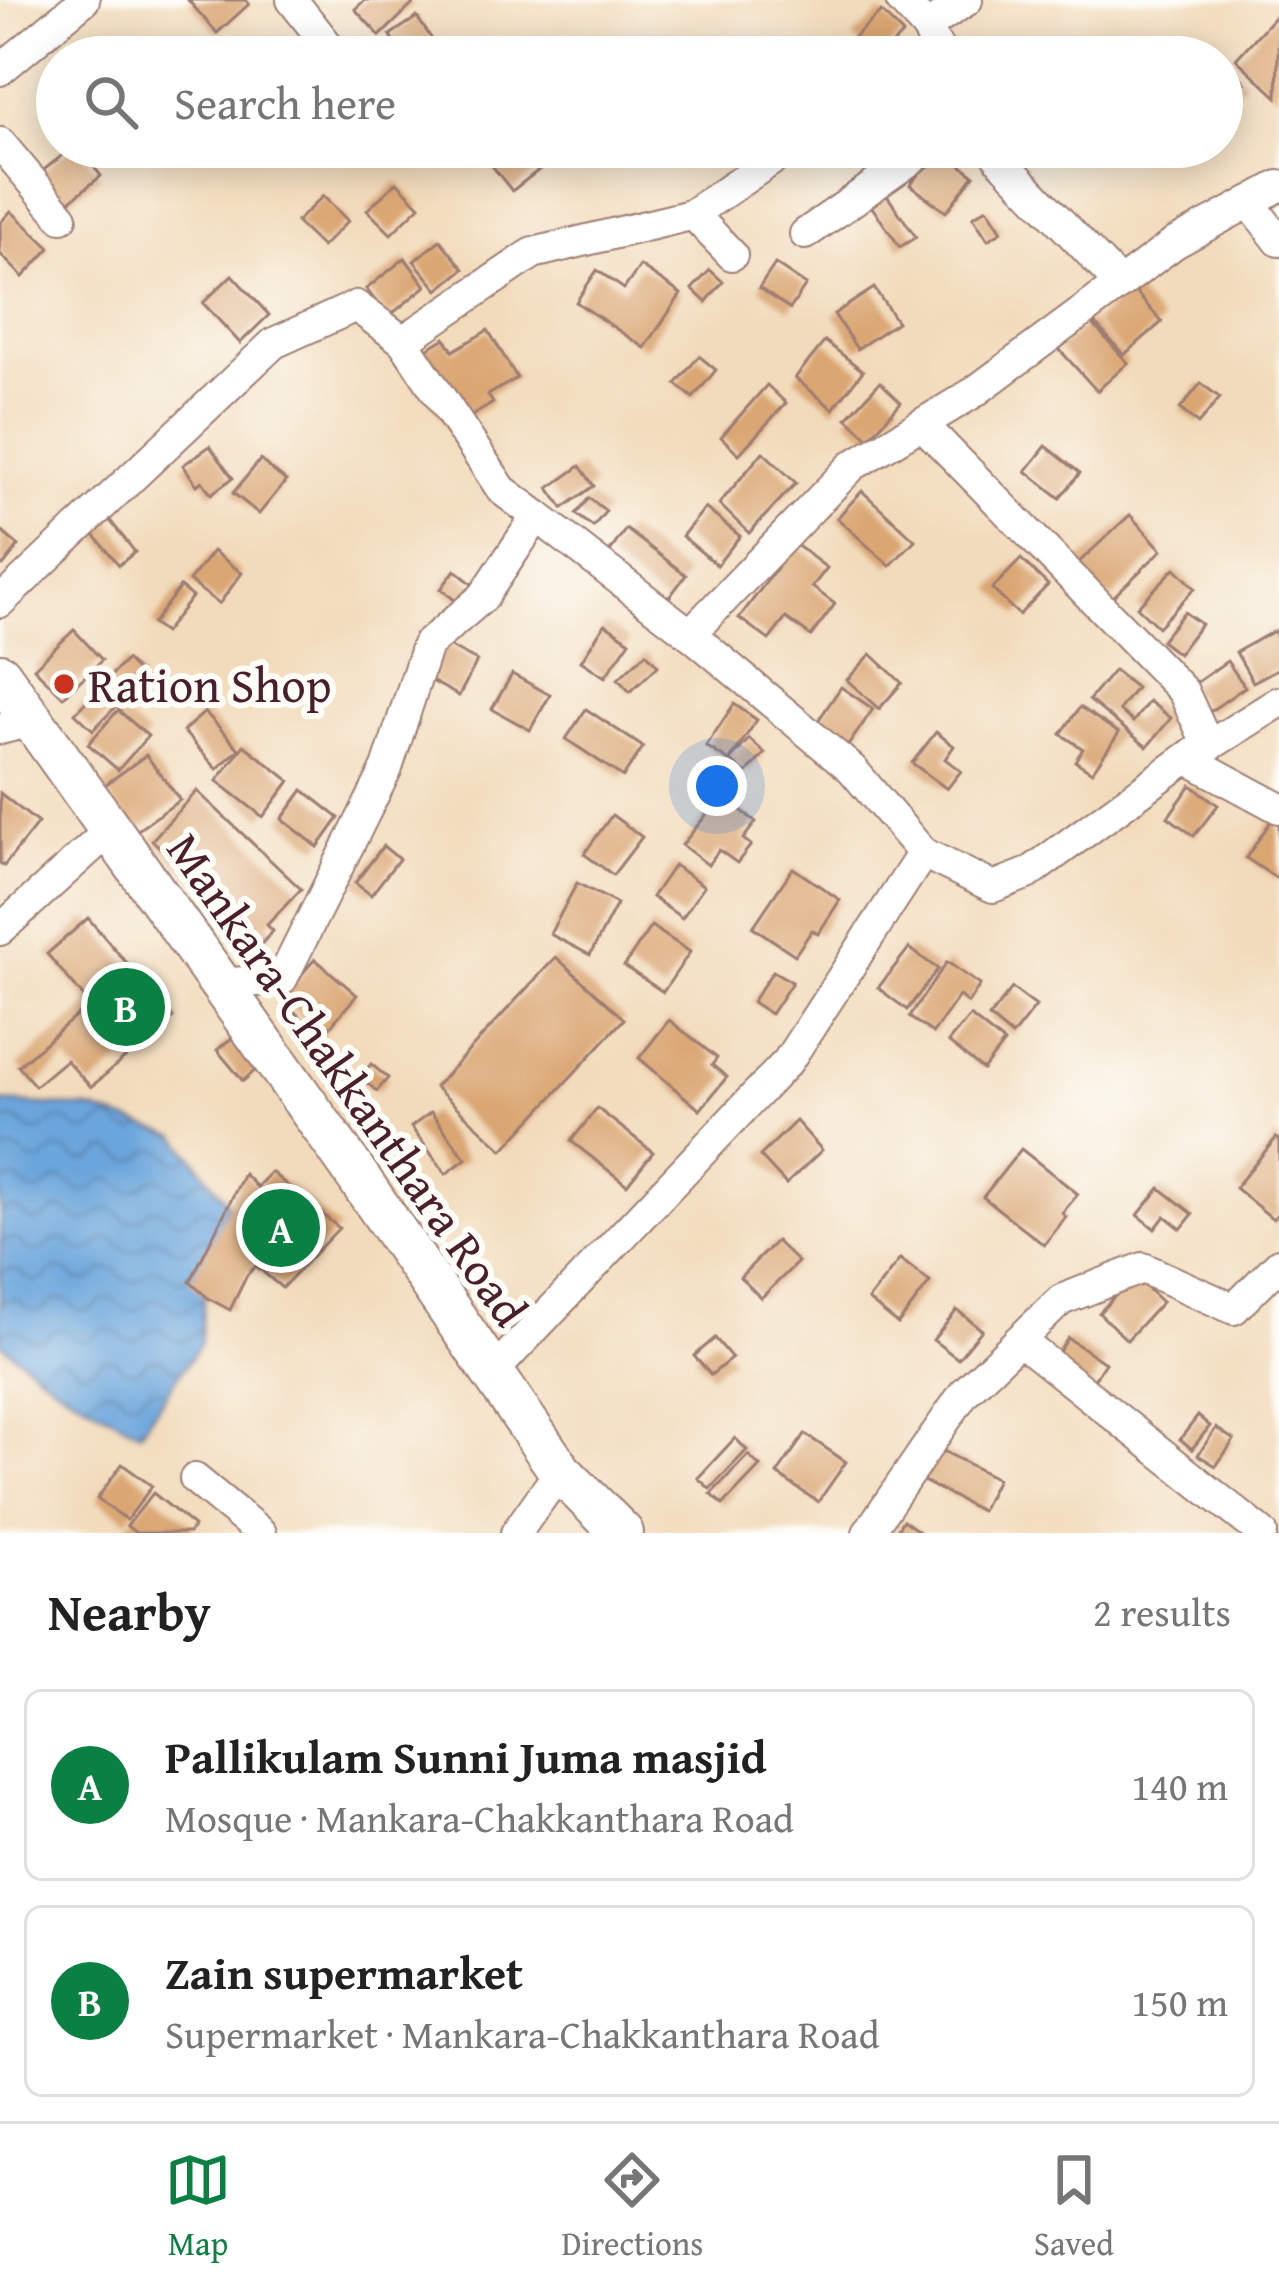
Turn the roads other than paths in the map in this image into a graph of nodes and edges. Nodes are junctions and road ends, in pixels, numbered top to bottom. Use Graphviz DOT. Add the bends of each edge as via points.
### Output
graph roads {
  1 [pos="84,0"];
  2 [pos="292,0"];
  3 [pos="902,0"];
  4 [pos="967,0"];
  5 [pos="41,36"];
  6 [pos="320,36"];
  7 [pos="925,36"];
  8 [pos="940,36"];
  9 [pos="36,40"];
  10 [pos="0,70"];
  11 [pos="0,143"];
  12 [pos="760,168"];
  13 [pos="899,168"];
  14 [pos="1009,168"];
  15 [pos="1279,186"];
  16 [pos="1250,202"];
  17 [pos="693,214"];
  18 [pos="62,218"];
  19 [pos="805,233"];
  20 [pos="1279,241"];
  21 [pos="732,255"];
  22 [pos="1120,284"];
  23 [pos="404,341"];
  24 [pos="922,424"];
  25 [pos="537,516"];
  26 [pos="0,602"];
  27 [pos="690,634"];
  28 [pos="0,675"];
  29 [pos="1279,702"];
  30 [pos="16,725"];
  31 [pos="1188,759"];
  32 [pos="1279,808"];
  33 [pos="110,830"];
  34 [pos="923,853"];
  35 [pos="0,930"];
  36 [pos="220,984"];
  37 [pos="1279,1264"];
  38 [pos="1019,1340"];
  39 [pos="492,1373"];
  40 [pos="560,1471"];
  41 [pos="195,1479"];
  42 [pos="261,1533"];
  43 [pos="516,1533"];
  44 [pos="622,1533"];
  45 [pos="868,1533"];
  46 [pos="1262,1533"];
  1 -- 5 [label="street"];
  2 -- 6 [label="street"];
  3 -- 7 [label="street"];
  4 -- 8 [label="street"];
  9 -- 10 [label="street"];
  11 -- 18 [label="street"];
  12 -- 17 [label="street"];
  13 -- 19 [label="street"];
  14 -- 22 [label="street"];
  15 -- 16 [label="street"];
  16 -- 20 [label="street"];
  16 -- 22 [label="street"];
  17 -- 21 [label="street"];
  17 -- 23 [label="street" via="533,253"];
  22 -- 24 [label="street"];
  23 -- 25 [label="street" via="502,490"];
  23 -- 26 [label="street" via="356,306 274,344"];
  24 -- 27 [label="street" via="852,466"];
  24 -- 31 [label="street" via="1183,691 1207,743"];
  25 -- 27 [label="street"];
  25 -- 36 [label="street" via="483,597 427,644 387,768 282,979"];
  27 -- 34 [label="street" via="852,769"];
  28 -- 30 [label="main road, Mankara-Chakkanthara Road"];
  29 -- 31 [label="street"];
  30 -- 33 [label="main road, Mankara-Chakkanthara Road"];
  31 -- 32 [label="street"];
  31 -- 34 [label="street" via="1028,872 993,887"];
  33 -- 35 [label="street"];
  33 -- 36 [label="main road, Mankara-Chakkanthara Road"];
  34 -- 39 [label="street" via="788,1060"];
  36 -- 39 [label="main road, Mankara-Chakkanthara Road"];
  37 -- 38 [label="street" via="1234,1309 1143,1268 1061,1300"];
  38 -- 45 [label="street" via="964,1393"];
  38 -- 46 [label="street"];
  39 -- 40 [label="main road, Mankara-Chakkanthara Road"];
  40 -- 43 [label="street"];
  40 -- 44 [label="main road, Mankara-Chakkanthara Road"];
  41 -- 42 [label="street"];
}
